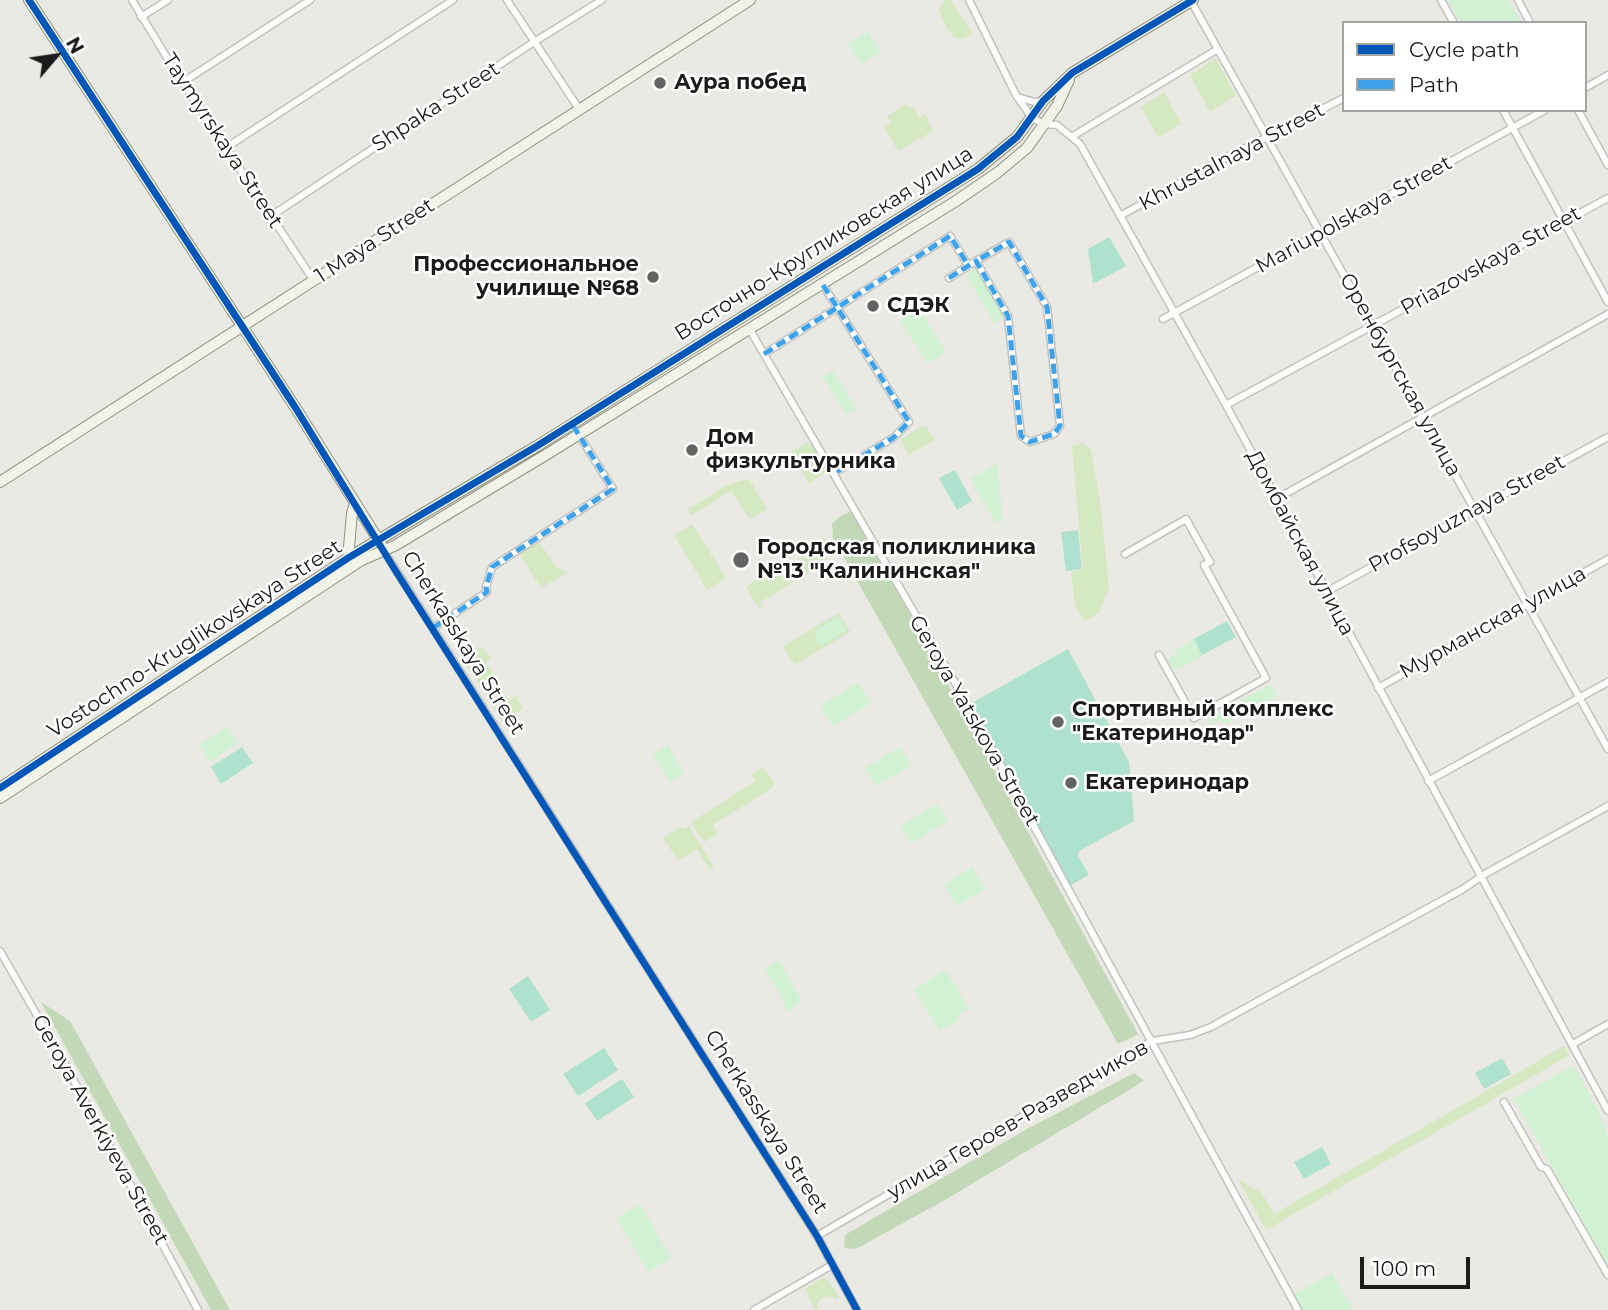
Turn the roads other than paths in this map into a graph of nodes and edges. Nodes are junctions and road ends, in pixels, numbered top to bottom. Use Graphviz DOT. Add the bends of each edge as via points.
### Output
graph roads {
  1 [pos="29,0"];
  2 [pos="132,0"];
  3 [pos="168,0"];
  4 [pos="310,0"];
  5 [pos="453,0"];
  6 [pos="507,0"];
  7 [pos="601,0"];
  8 [pos="750,0"];
  9 [pos="969,0"];
  10 [pos="1441,0"];
  11 [pos="1192,1"];
  12 [pos="1520,1"];
  13 [pos="141,17"];
  14 [pos="1453,21"];
  15 [pos="1529,21"];
  16 [pos="534,42"];
  17 [pos="1219,49"];
  18 [pos="1073,74"];
  19 [pos="1608,75"];
  20 [pos="183,82"];
  21 [pos="1587,87"];
  22 [pos="1016,94"];
  23 [pos="1342,99"];
  24 [pos="1043,101"];
  25 [pos="579,109"];
  26 [pos="1504,112"];
  27 [pos="1541,112"];
  28 [pos="1579,112"];
  29 [pos="1032,118"];
  30 [pos="1044,124"];
  31 [pos="1512,128"];
  32 [pos="1073,136"];
  33 [pos="1268,138"];
  34 [pos="227,147"];
  35 [pos="1608,165"];
  36 [pos="978,169"];
  37 [pos="986,181"];
  38 [pos="1608,198"];
  39 [pos="271,216"];
  40 [pos="1120,216"];
  41 [pos="1563,222"];
  42 [pos="1321,233"];
  43 [pos="976,261"];
  44 [pos="968,265"];
  45 [pos="948,278"];
  46 [pos="314,281"];
  47 [pos="823,285"];
  48 [pos="1608,302"];
  49 [pos="838,309"];
  50 [pos="1174,313"];
  51 [pos="1608,314"];
  52 [pos="1163,318"];
  53 [pos="242,326"];
  54 [pos="1373,326"];
  55 [pos="750,330"];
  56 [pos="764,354"];
  57 [pos="1226,405"];
  58 [pos="1423,417"];
  59 [pos="572,424"];
  60 [pos="579,435"];
  61 [pos="1608,437"];
  62 [pos="834,473"];
  63 [pos="0,482"];
  64 [pos="1276,499"];
  65 [pos="355,504"];
  66 [pos="1475,510"];
  67 [pos="379,540"];
  68 [pos="384,551"];
  69 [pos="1125,554"];
  70 [pos="348,558"];
  71 [pos="1608,559"];
  72 [pos="1326,592"];
  73 [pos="1527,603"];
  74 [pos="433,628"];
  75 [pos="1159,655"];
  76 [pos="1608,682"];
  77 [pos="1378,688"];
  78 [pos="1580,698"];
  79 [pos="1608,748"];
  80 [pos="1428,781"];
  81 [pos="0,788"];
  82 [pos="0,798"];
  83 [pos="1608,806"];
  84 [pos="1482,878"];
  85 [pos="0,951"];
  86 [pos="1608,1024"];
  87 [pos="1152,1041"];
  88 [pos="1573,1044"];
  89 [pos="1504,1102"];
  90 [pos="1608,1111"];
  91 [pos="817,1236"];
  92 [pos="832,1265"];
  93 [pos="1608,1275"];
  94 [pos="198,1310"];
  95 [pos="754,1310"];
  96 [pos="857,1310"];
  97 [pos="1298,1310"];
  1 -- 53 [label="street, Cherkasskaya Street"];
  2 -- 13 [label="street, Taymyrskaya Street"];
  3 -- 13 [label="street"];
  4 -- 20 [label="street"];
  5 -- 34 [label="street"];
  6 -- 16 [label="street"];
  7 -- 16 [label="street, Shpaka Street"];
  8 -- 25 [label="street, 1 Maya Street"];
  9 -- 22 [label="street"];
  10 -- 14 [label="street"];
  11 -- 17 [label="street, Оренбургская улица"];
  11 -- 18 [label="street, Восточно-Кругликовская улица"];
  12 -- 15 [label="street"];
  13 -- 20 [label="street, Taymyrskaya Street"];
  16 -- 25 [label="street"];
  16 -- 39 [label="street, Shpaka Street"];
  17 -- 32 [label="street"];
  17 -- 33 [label="street, Оренбургская улица"];
  18 -- 24 [label="street, Восточно-Кругликовская улица"];
  18 -- 30 [label="street, Восточно-Кругликовская улица"];
  19 -- 21 [label="street"];
  20 -- 34 [label="street, Taymyrskaya Street"];
  22 -- 24 [label="street" via="1025,101"];
  22 -- 29 [label="street"];
  23 -- 33 [label="street, Khrustalnaya Street"];
  24 -- 29 [label="street, Восточно-Кругликовская улица"];
  25 -- 46 [label="street, 1 Maya Street"];
  26 -- 31 [label="street"];
  27 -- 31 [label="street, Mariupolskaya Street"];
  28 -- 35 [label="street"];
  29 -- 30 [label="street"];
  29 -- 36 [label="street, Восточно-Кругликовская улица" via="1017,137"];
  30 -- 32 [label="street" via="1057,125"];
  30 -- 37 [label="street, Восточно-Кругликовская улица" via="1027,148"];
  31 -- 41 [label="street"];
  31 -- 42 [label="street, Mariupolskaya Street"];
  32 -- 40 [label="street, Домбайская улица"];
  33 -- 40 [label="street, Khrustalnaya Street"];
  33 -- 42 [label="street, Оренбургская улица"];
  34 -- 39 [label="street, Taymyrskaya Street"];
  36 -- 37 [label="street"];
  36 -- 59 [label="street, Восточно-Кругликовская улица"];
  37 -- 47 [label="street, Vostochno-Kruglikovskaya Street"];
  38 -- 41 [label="street, Priazovskaya Street"];
  39 -- 46 [label="street, Taymyrskaya Street"];
  40 -- 50 [label="street, Домбайская улица"];
  41 -- 48 [label="street"];
  41 -- 54 [label="street, Priazovskaya Street"];
  42 -- 50 [label="street, Mariupolskaya Street"];
  42 -- 54 [label="street, Оренбургская улица"];
  43 -- 43 [label="street" via="1008,316 1021,436 1037,442 1060,426 1047,307 1009,242"];
  43 -- 44 [label="street"];
  44 -- 45 [label="street"];
  44 -- 49 [label="street" via="950,236"];
  46 -- 53 [label="street, 1 Maya Street"];
  47 -- 49 [label="street"];
  47 -- 55 [label="street, Vostochno-Kruglikovskaya Street"];
  49 -- 56 [label="street"];
  49 -- 62 [label="street" via="909,422 893,438"];
  50 -- 52 [label="street, Mariupolskaya Street"];
  50 -- 57 [label="street, Домбайская улица"];
  51 -- 58 [label="street"];
  53 -- 63 [label="street, 1 Maya Street"];
  53 -- 65 [label="street, Cherkasskaya Street"];
  54 -- 57 [label="street, Priazovskaya Street"];
  54 -- 58 [label="street, Оренбургская улица"];
  55 -- 56 [label="street, Geroya Yatskova Street"];
  55 -- 60 [label="street, Vostochno-Kruglikovskaya Street"];
  56 -- 62 [label="street, Geroya Yatskova Street"];
  57 -- 64 [label="street, Домбайская улица"];
  58 -- 64 [label="street"];
  58 -- 66 [label="street, Оренбургская улица"];
  59 -- 60 [label="street"];
  59 -- 67 [label="street, Vostochno-Kruglikovskaya Street"];
  60 -- 68 [label="street, Vostochno-Kruglikovskaya Street"];
  60 -- 74 [label="street" via="613,489 492,567 487,592"];
  61 -- 66 [label="street, Profsoyuznaya Street"];
  62 -- 87 [label="street, Geroya Yatskova Street"];
  64 -- 72 [label="street, Домбайская улица"];
  65 -- 67 [label="street, Cherkasskaya Street"];
  65 -- 70 [label="street"];
  66 -- 72 [label="street, Profsoyuznaya Street"];
  66 -- 73 [label="street, Оренбургская улица"];
  67 -- 68 [label="street, Cherkasskaya Street"];
  67 -- 70 [label="street, Vostochno-Kruglikovskaya Street"];
  68 -- 74 [label="street, Cherkasskaya Street"];
  68 -- 82 [label="street, Vostochno-Kruglikovskaya Street" via="360,561"];
  69 -- 75 [label="street" via="1186,519 1210,562 1204,565 1266,678 1194,718"];
  70 -- 81 [label="street, Vostochno-Kruglikovskaya Street"];
  71 -- 73 [label="street, Мурманская улица"];
  72 -- 77 [label="street, Домбайская улица"];
  73 -- 77 [label="street, Мурманская улица"];
  73 -- 78 [label="street, Оренбургская улица"];
  74 -- 91 [label="street, Cherkasskaya Street"];
  76 -- 78 [label="street"];
  77 -- 80 [label="street, Домбайская улица"];
  78 -- 79 [label="street, Оренбургская улица"];
  78 -- 80 [label="street"];
  80 -- 84 [label="street, Домбайская улица"];
  83 -- 84 [label="street, улица Героев-Разведчиков"];
  84 -- 87 [label="street, улица Героев-Разведчиков" via="1211,1027"];
  84 -- 88 [label="street, Домбайская улица"];
  85 -- 94 [label="street, Geroya Averkiyeva Street"];
  86 -- 88 [label="street"];
  87 -- 91 [label="street, улица Героев-Разведчиков"];
  87 -- 97 [label="street, Geroya Yatskova Street"];
  88 -- 90 [label="street, Домбайская улица"];
  89 -- 93 [label="street"];
  91 -- 92 [label="street, Cherkasskaya Street"];
  92 -- 95 [label="street"];
  92 -- 96 [label="street, Cherkasskaya Street"];
}
